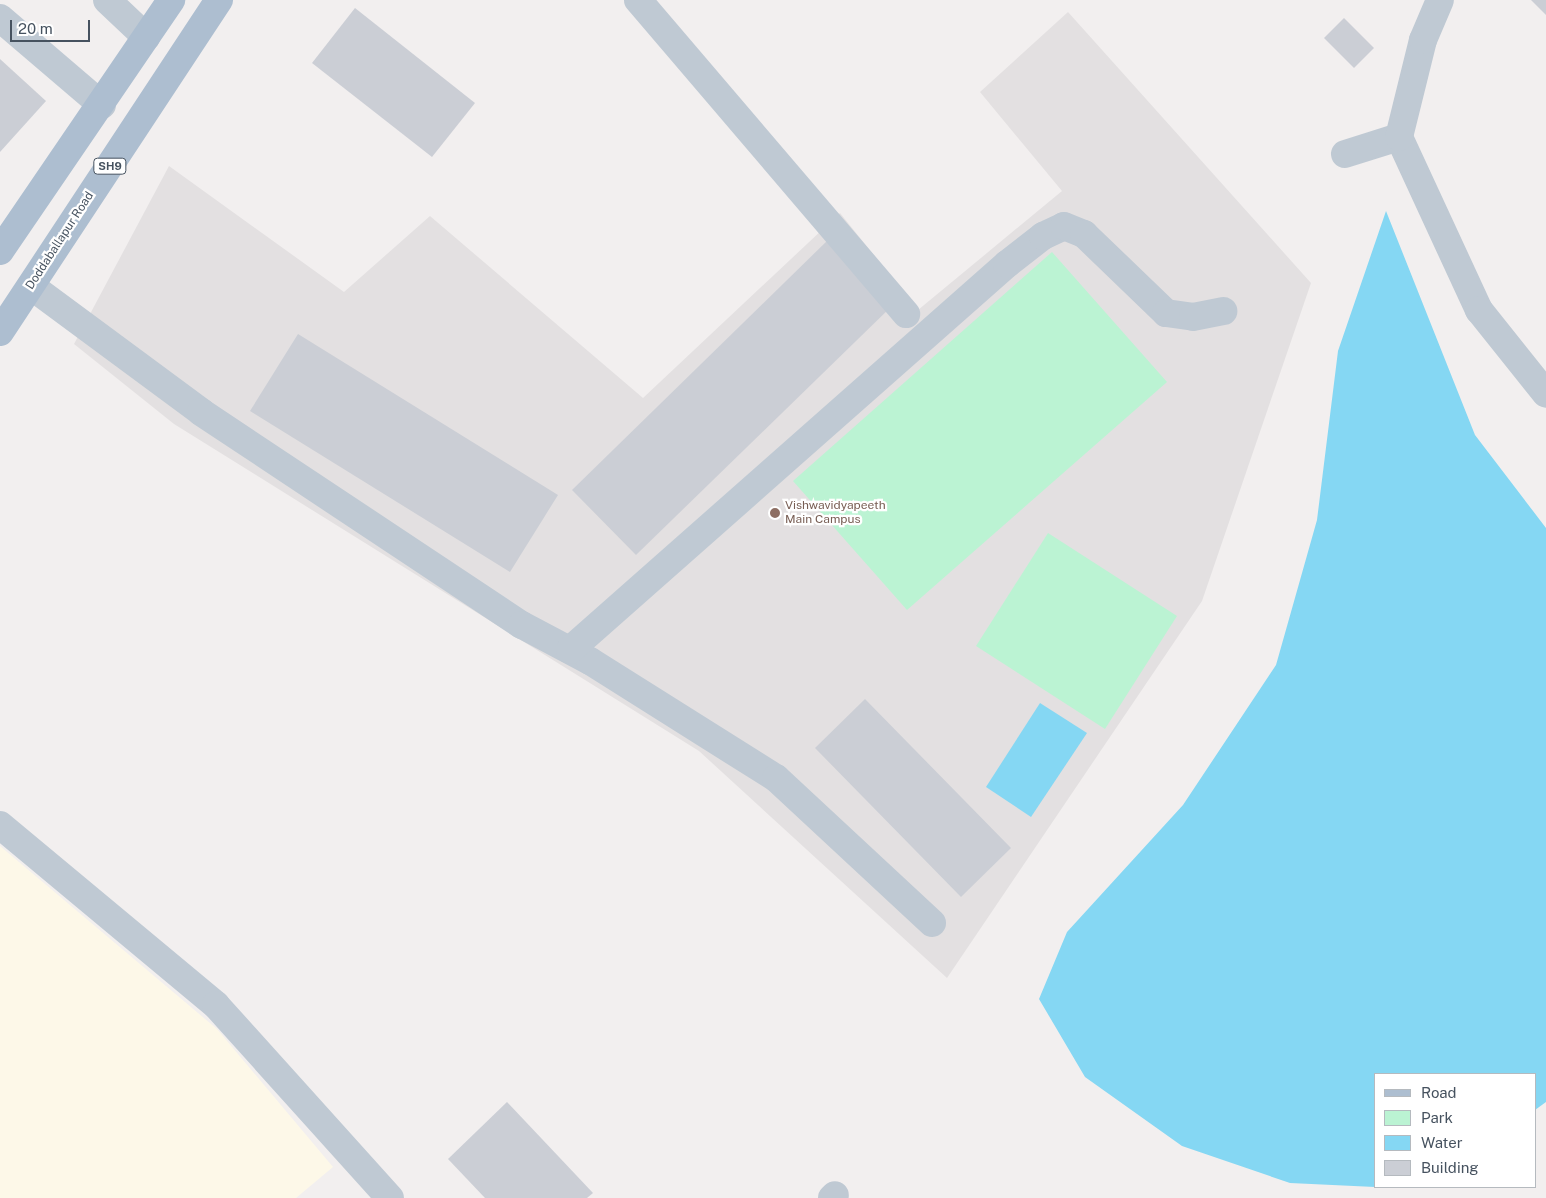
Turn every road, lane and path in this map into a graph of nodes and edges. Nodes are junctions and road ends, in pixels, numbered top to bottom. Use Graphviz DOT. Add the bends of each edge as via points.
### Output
graph roads {
  1 [pos="107,0"];
  2 [pos="172,0"];
  3 [pos="219,0"];
  4 [pos="638,0"];
  5 [pos="1437,2"];
  6 [pos="0,18"];
  7 [pos="146,37"];
  8 [pos="102,105"];
  9 [pos="1399,136"];
  10 [pos="1345,154"];
  11 [pos="0,251"];
  12 [pos="31,286"];
  13 [pos="1224,310"];
  14 [pos="906,314"];
  15 [pos="0,332"];
  16 [pos="1546,394"];
  17 [pos="570,650"];
  18 [pos="0,825"];
  19 [pos="932,923"];
  20 [pos="390,1198"];
  1 -- 7 [label="street"];
  2 -- 7 [label="main road"];
  3 -- 12 [label="main road, Doddaballapur Road / SH9"];
  4 -- 14 [label="street"];
  5 -- 9 [label="street" via="1423,40"];
  6 -- 8 [label="street"];
  7 -- 8 [label="main road"];
  8 -- 11 [label="main road"];
  9 -- 10 [label="street"];
  9 -- 16 [label="street" via="1479,310"];
  12 -- 15 [label="main road, Doddaballapur Road / SH9"];
  12 -- 17 [label="street" via="201,412 522,625"];
  13 -- 17 [label="street" via="1193,317 1166,313 1084,234 1064,226 1043,236 1007,264"];
  17 -- 19 [label="street" via="776,778"];
  18 -- 20 [label="street" via="216,1005"];
}
